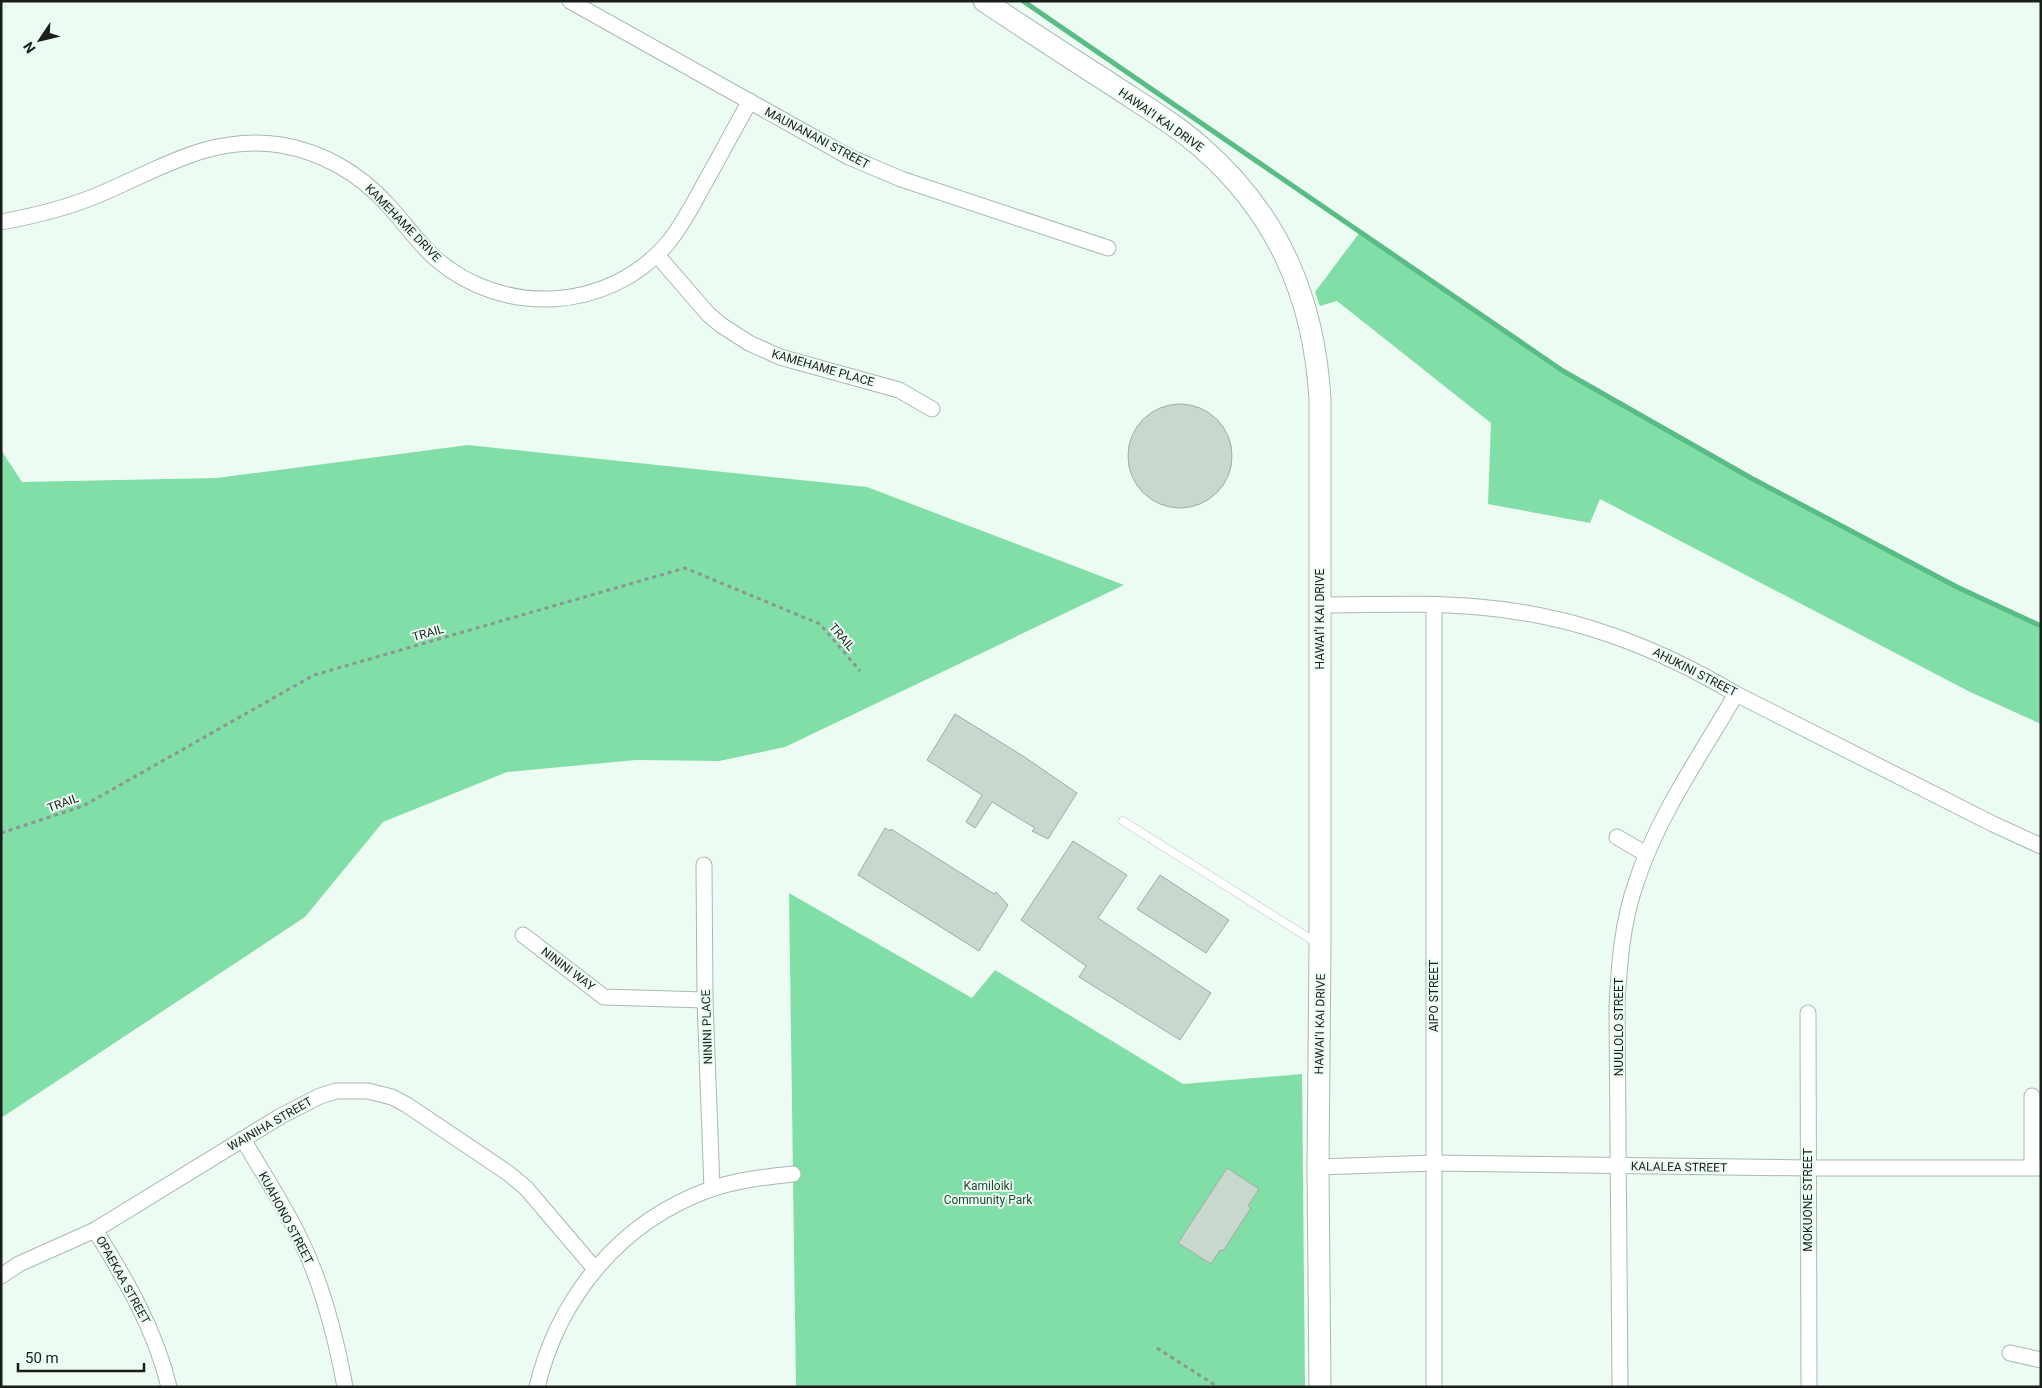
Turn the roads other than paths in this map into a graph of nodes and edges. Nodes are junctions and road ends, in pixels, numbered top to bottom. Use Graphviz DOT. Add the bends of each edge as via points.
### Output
graph roads {
  1 [pos="570,1"];
  2 [pos="984,1"];
  3 [pos="750,101"];
  4 [pos="1,222"];
  5 [pos="1108,248"];
  6 [pos="656,255"];
  7 [pos="932,409"];
  8 [pos="1434,604"];
  9 [pos="1320,605"];
  10 [pos="1736,694"];
  11 [pos="1124,821"];
  12 [pos="1617,837"];
  13 [pos="2041,846"];
  14 [pos="1646,854"];
  15 [pos="704,865"];
  16 [pos="523,935"];
  17 [pos="1320,946"];
  18 [pos="706,1000"];
  19 [pos="1808,1013"];
  20 [pos="2032,1096"];
  21 [pos="243,1139"];
  22 [pos="1434,1163"];
  23 [pos="1318,1167"];
  24 [pos="1620,1167"];
  25 [pos="1808,1168"];
  26 [pos="2036,1168"];
  27 [pos="793,1174"];
  28 [pos="712,1189"];
  29 [pos="95,1230"];
  30 [pos="595,1269"];
  31 [pos="1,1276"];
  32 [pos="2010,1354"];
  33 [pos="2041,1360"];
  34 [pos="168,1387"];
  35 [pos="345,1387"];
  36 [pos="536,1387"];
  37 [pos="1320,1387"];
  38 [pos="1434,1387"];
  39 [pos="1620,1387"];
  40 [pos="1808,1387"];
  1 -- 3 [label="street, MAUNANANI STREET"];
  2 -- 9 [label="main road, HAWAI’I KAI DRIVE" via="1200,146 1240,186 1287,259 1301,294 1318,369"];
  3 -- 5 [label="street, MAUNANANI STREET" via="875,169"];
  3 -- 6 [label="street, KAMEHAME DRIVE" via="682,223"];
  4 -- 6 [label="street, KAMEHAME DRIVE" via="31,217 96,196 206,148 236,143 267,143 312,153 354,174 383,199 436,259 471,283 498,293 539,300 582,296 621,281"];
  6 -- 7 [label="street, KAMEHAME PLACE" via="708,314 749,344 780,357 900,390"];
  8 -- 9 [label="street, AHUKINI STREET"];
  8 -- 10 [label="street, AHUKINI STREET" via="1524,612 1595,629 1655,651"];
  8 -- 22 [label="street, AIPO STREET"];
  9 -- 17 [label="main road, HAWAI’I KAI DRIVE"];
  10 -- 13 [label="street, AHUKINI STREET"];
  10 -- 14 [label="street, NUULOLO STREET"];
  11 -- 17 [label="lane"];
  12 -- 14 [label="street"];
  14 -- 24 [label="street, NUULOLO STREET" via="1627,914 1618,976"];
  15 -- 18 [label="street, NININI PLACE"];
  16 -- 18 [label="street, NININI WAY" via="604,997"];
  17 -- 23 [label="main road, HAWAI’I KAI DRIVE"];
  18 -- 28 [label="street, NININI PLACE"];
  19 -- 25 [label="street, MOKUONE STREET"];
  20 -- 26 [label="street"];
  21 -- 29 [label="street, WAINIHA STREET"];
  21 -- 30 [label="street, WAINIHA STREET" via="320,1096 352,1090 392,1097 526,1188"];
  21 -- 35 [label="street, KUAHONO STREET" via="303,1244 339,1350"];
  22 -- 23 [label="street, KALALEA STREET"];
  22 -- 24 [label="street, KALALEA STREET"];
  22 -- 38 [label="street, AIPO STREET"];
  23 -- 37 [label="main road, HAWAI’I KAI DRIVE"];
  24 -- 25 [label="street, KALALEA STREET"];
  24 -- 39 [label="street, NUULOLO STREET"];
  25 -- 26 [label="street, KALALEA STREET"];
  25 -- 40 [label="street, MOKUONE STREET"];
  27 -- 28 [label="street" via="752,1179"];
  28 -- 30 [label="street" via="650,1220"];
  29 -- 31 [label="street, WAINIHA STREET" via="19,1264"];
  29 -- 34 [label="street, OPAEKAA STREET" via="143,1312"];
  30 -- 36 [label="street" via="559,1324"];
  32 -- 33 [label="street"];
}
